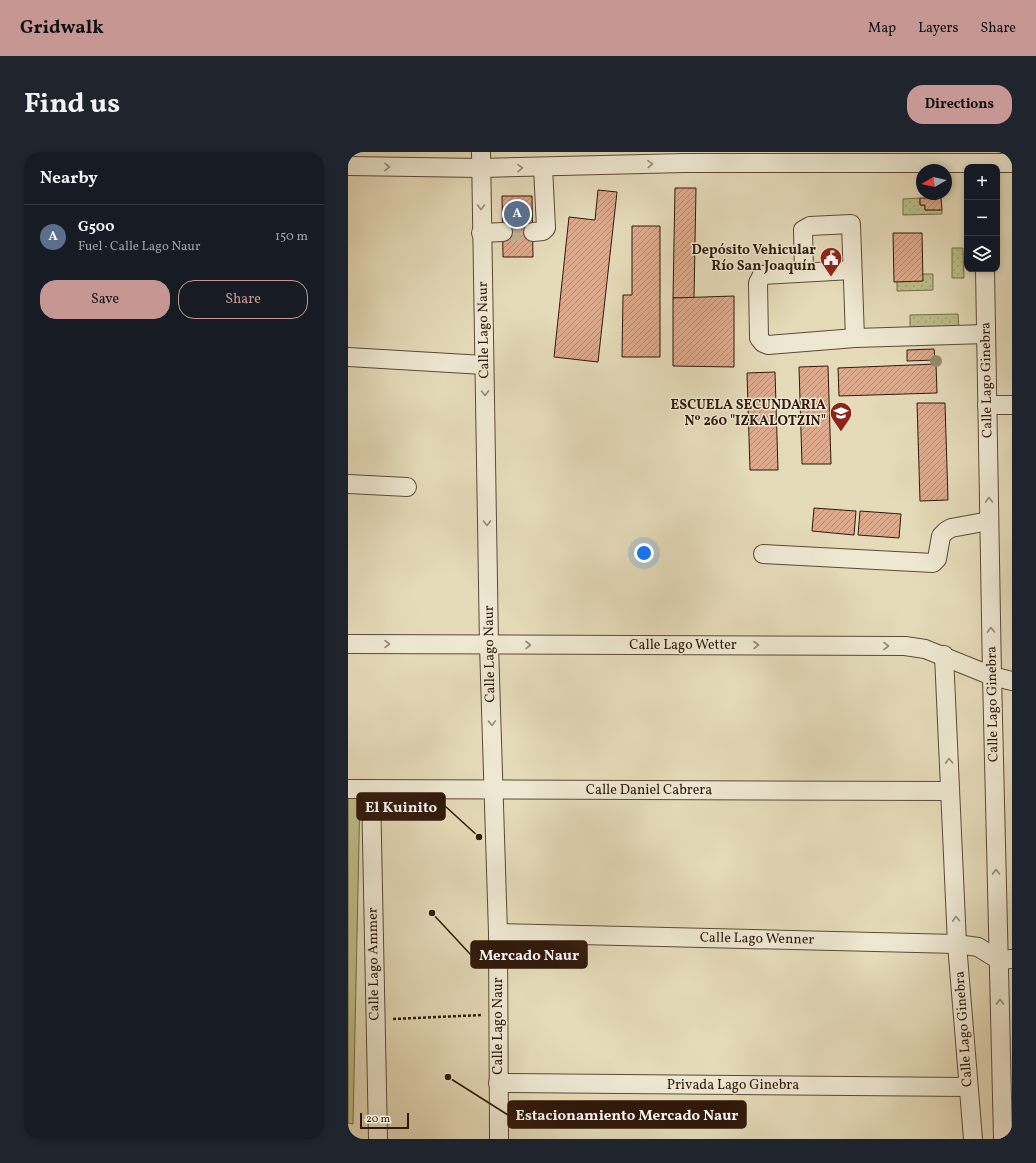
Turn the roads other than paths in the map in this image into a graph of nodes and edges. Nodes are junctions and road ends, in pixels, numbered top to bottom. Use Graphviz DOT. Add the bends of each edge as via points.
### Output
graph roads {
  1 [pos="481,160"];
  2 [pos="984,161"];
  3 [pos="1012,163"];
  4 [pos="348,166"];
  5 [pos="543,167"];
  6 [pos="502,232"];
  7 [pos="533,232"];
  8 [pos="481,233"];
  9 [pos="852,270"];
  10 [pos="804,272"];
  11 [pos="985,272"];
  12 [pos="986,334"];
  13 [pos="855,338"];
  14 [pos="348,357"];
  15 [pos="484,365"];
  16 [pos="987,405"];
  17 [pos="1012,405"];
  18 [pos="348,484"];
  19 [pos="407,488"];
  20 [pos="989,521"];
  21 [pos="763,554"];
  22 [pos="348,644"];
  23 [pos="490,645"];
  24 [pos="944,655"];
  25 [pos="992,676"];
  26 [pos="1012,681"];
  27 [pos="348,789"];
  28 [pos="494,789"];
  29 [pos="371,790"];
  30 [pos="950,791"];
  31 [pos="498,933"];
  32 [pos="958,944"];
  33 [pos="1005,960"];
  34 [pos="498,1083"];
  35 [pos="968,1087"];
  36 [pos="1007,1093"];
  37 [pos="378,1139"];
  38 [pos="499,1139"];
  39 [pos="973,1139"];
  40 [pos="1003,1139"];
  4 -- 1 [label="street, one-way"];
  1 -- 5 [label="street, one-way"];
  1 -- 8 [label="street, Calle Lago Naur, one-way"];
  2 -- 3 [label="street"];
  5 -- 2 [label="street, one-way" via="685,163"];
  5 -- 7 [label="street" via="546,228"];
  6 -- 8 [label="street"];
  8 -- 15 [label="street, Calle Lago Naur"];
  9 -- 10 [label="street"];
  9 -- 10 [label="street" via="850,224 810,226 802,230"];
  9 -- 13 [label="street"];
  10 -- 13 [label="street" via="767,274 759,278 759,338 768,345"];
  11 -- 12 [label="street, Calle Lago Ginebra"];
  12 -- 13 [label="street"];
  12 -- 16 [label="street, Calle Lago Ginebra"];
  14 -- 15 [label="street"];
  15 -- 23 [label="street, Calle Lago Naur, one-way"];
  16 -- 17 [label="street"];
  20 -- 16 [label="street, Calle Lago Ginebra, one-way"];
  18 -- 19 [label="street"];
  20 -- 21 [label="street" via="946,530 941,536 937,559 933,563"];
  25 -- 20 [label="street, Calle Lago Ginebra, one-way"];
  22 -- 23 [label="street, Calle Lago Wetter, one-way"];
  23 -- 24 [label="street, Calle Lago Wetter, one-way" via="904,646"];
  23 -- 28 [label="street, Calle Lago Naur, one-way"];
  24 -- 25 [label="street, Calle Lago Wetter"];
  30 -- 24 [label="street, Calle Lago Ginebra, one-way"];
  25 -- 26 [label="street, Calle Lago Wetter"];
  33 -- 25 [label="street, Calle Lago Ginebra, one-way"];
  27 -- 29 [label="street, Calle Daniel Cabrera"];
  28 -- 29 [label="street, Calle Daniel Cabrera"];
  28 -- 30 [label="street, Calle Daniel Cabrera"];
  28 -- 31 [label="street, Calle Lago Naur"];
  29 -- 37 [label="street, Calle Lago Ammer"];
  32 -- 30 [label="street, Calle Lago Ginebra, one-way"];
  31 -- 32 [label="street, Calle Lago Wenner"];
  31 -- 34 [label="street, Calle Lago Naur"];
  32 -- 33 [label="street, Calle Lago Wenner" via="978,947"];
  32 -- 35 [label="street, Calle Lago Ginebra"];
  36 -- 33 [label="street, Calle Lago Ginebra, one-way"];
  34 -- 35 [label="street, Privada Lago Ginebra"];
  34 -- 38 [label="street, Calle Lago Naur"];
  35 -- 39 [label="street, Calle Lago Ginebra"];
  36 -- 40 [label="street, Calle Lago Ginebra"];
}
